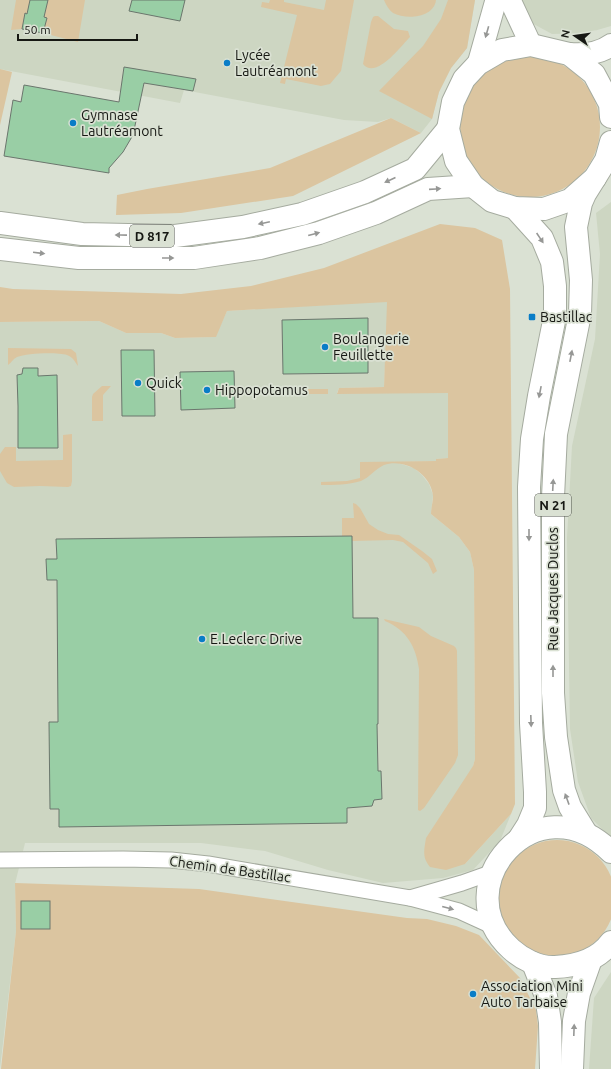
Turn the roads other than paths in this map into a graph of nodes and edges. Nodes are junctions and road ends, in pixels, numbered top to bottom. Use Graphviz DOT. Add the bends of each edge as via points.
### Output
graph roads {
  1 [pos="496,0"];
  2 [pos="510,0"];
  3 [pos="531,45"];
  4 [pos="611,45"];
  5 [pos="569,54"];
  6 [pos="478,64"];
  7 [pos="611,108"];
  8 [pos="448,129"];
  9 [pos="611,142"];
  10 [pos="596,178"];
  11 [pos="473,186"];
  12 [pos="515,208"];
  13 [pos="0,223"];
  14 [pos="0,249"];
  15 [pos="586,833"];
  16 [pos="519,839"];
  17 [pos="611,852"];
  18 [pos="0,860"];
  19 [pos="493,872"];
  20 [pos="410,898"];
  21 [pos="494,928"];
  22 [pos="611,942"];
  23 [pos="591,959"];
  24 [pos="533,963"];
  25 [pos="551,1069"];
  26 [pos="572,1069"];
  1 -- 6 [label="main road, one-way"];
  2 -- 3 [label="main road"];
  3 -- 5 [label="main road"];
  3 -- 6 [label="main road" via="502,50"];
  4 -- 5 [label="main road" via="583,55"];
  5 -- 7 [label="main road" via="594,74"];
  6 -- 8 [label="main road" via="464,79 453,102"];
  8 -- 11 [label="main road" via="456,161"];
  8 -- 13 [label="main road, D 817, one-way" via="415,169 365,192 302,214 242,227 175,236 82,234"];
  9 -- 10 [label="main road, Rue Jacques Duclos" via="606,160"];
  10 -- 12 [label="main road" via="570,200 544,209"];
  15 -- 10 [label="main road, Rue Jacques Duclos / N 21, one-way" via="570,807 564,790 556,737 553,693 553,496 556,434 580,314 581,280 576,227 581,203"];
  11 -- 12 [label="main road" via="492,201"];
  14 -- 11 [label="main road, D 817, one-way" via="79,258 194,258 260,248 319,233 376,213 428,189"];
  12 -- 16 [label="main road, Rue Jacques Duclos / N 21, one-way" via="542,238 552,262 555,286 555,316 533,432 529,487 531,724 535,808 528,826"];
  15 -- 16 [label="main road" via="570,828 552,827 534,831"];
  15 -- 17 [label="main road"];
  16 -- 19 [label="main road" via="503,853"];
  18 -- 20 [label="street, Chemin de Bastillac" via="171,860"];
  19 -- 20 [label="street, Chemin de Bastillac"];
  19 -- 21 [label="main road" via="488,890"];
  20 -- 21 [label="street, Chemin de Bastillac, one-way" via="458,911"];
  21 -- 24 [label="main road" via="517,955"];
  22 -- 23 [label="main road"];
  23 -- 24 [label="main road" via="572,966 552,967"];
  26 -- 23 [label="main road, one-way" via="574,1021 579,993"];
  24 -- 25 [label="main road" via="546,996 550,1022"];
}
